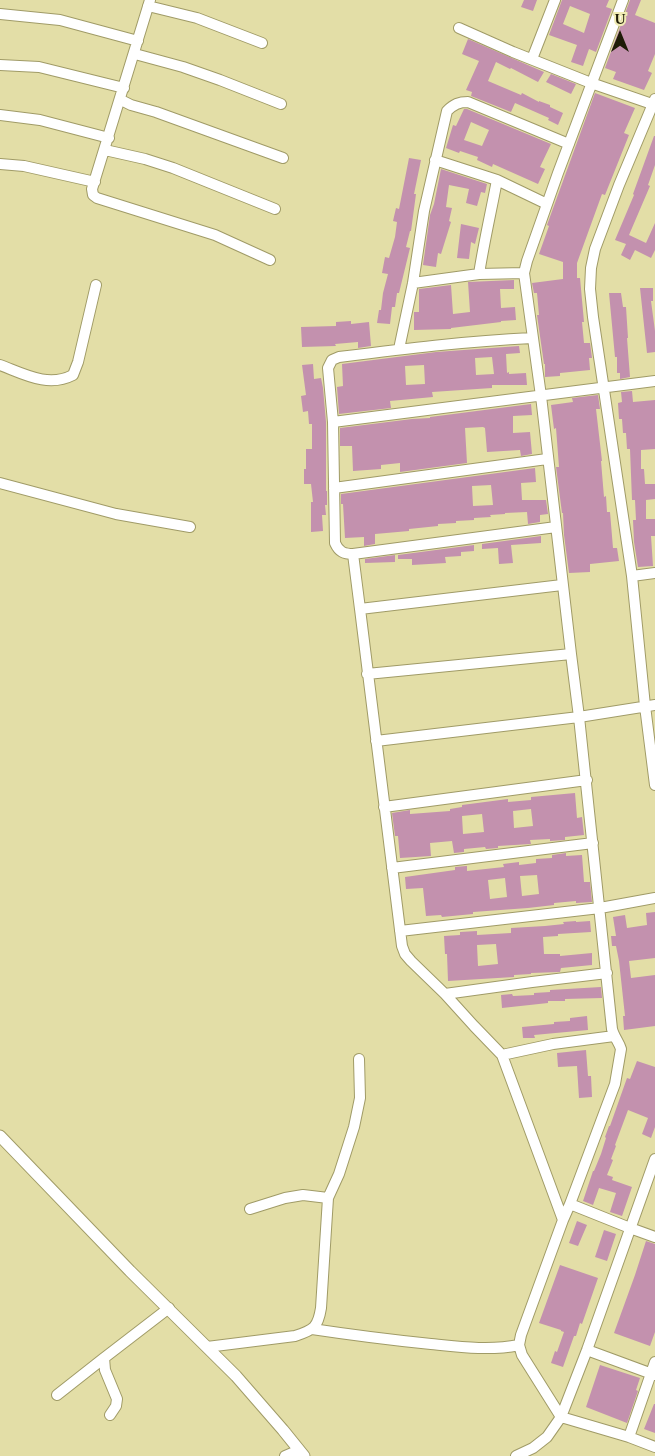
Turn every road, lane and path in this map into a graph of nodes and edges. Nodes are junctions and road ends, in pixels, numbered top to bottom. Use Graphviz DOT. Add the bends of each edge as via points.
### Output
graph roads {
  1 [pos="555,0"];
  2 [pos="623,0"];
  3 [pos="149,3"];
  4 [pos="0,14"];
  5 [pos="459,28"];
  6 [pos="138,41"];
  7 [pos="262,43"];
  8 [pos="135,54"];
  9 [pos="532,59"];
  10 [pos="0,65"];
  11 [pos="591,83"];
  12 [pos="124,88"];
  13 [pos="121,100"];
  14 [pos="654,103"];
  15 [pos="281,104"];
  16 [pos="0,115"];
  17 [pos="109,138"];
  18 [pos="569,144"];
  19 [pos="105,150"];
  20 [pos="283,158"];
  21 [pos="435,160"];
  22 [pos="0,164"];
  23 [pos="497,180"];
  24 [pos="95,182"];
  25 [pos="547,204"];
  26 [pos="275,209"];
  27 [pos="270,260"];
  28 [pos="524,273"];
  29 [pos="479,274"];
  30 [pos="413,283"];
  31 [pos="96,284"];
  32 [pos="532,338"];
  33 [pos="399,349"];
  34 [pos="0,366"];
  35 [pos="655,381"];
  36 [pos="604,388"];
  37 [pos="541,396"];
  38 [pos="334,422"];
  39 [pos="547,459"];
  40 [pos="0,483"];
  41 [pos="334,488"];
  42 [pos="190,527"];
  43 [pos="556,527"];
  44 [pos="353,554"];
  45 [pos="655,573"];
  46 [pos="632,576"];
  47 [pos="562,586"];
  48 [pos="360,609"];
  49 [pos="570,654"];
  50 [pos="367,674"];
  51 [pos="650,706"];
  52 [pos="579,718"];
  53 [pos="376,741"];
  54 [pos="587,780"];
  55 [pos="655,785"];
  56 [pos="384,806"];
  57 [pos="593,843"];
  58 [pos="392,868"];
  59 [pos="655,898"];
  60 [pos="600,908"];
  61 [pos="400,931"];
  62 [pos="607,973"];
  63 [pos="445,994"];
  64 [pos="614,1036"];
  65 [pos="502,1055"];
  66 [pos="359,1059"];
  67 [pos="0,1136"];
  68 [pos="655,1159"];
  69 [pos="328,1198"];
  70 [pos="570,1204"];
  71 [pos="250,1209"];
  72 [pos="563,1220"];
  73 [pos="630,1228"];
  74 [pos="655,1237"];
  75 [pos="168,1308"];
  76 [pos="312,1330"];
  77 [pos="515,1346"];
  78 [pos="207,1347"];
  79 [pos="587,1350"];
  80 [pos="104,1358"];
  81 [pos="655,1362"];
  82 [pos="653,1374"];
  83 [pos="57,1395"];
  84 [pos="110,1415"];
  85 [pos="561,1417"];
  86 [pos="629,1437"];
  87 [pos="655,1448"];
  88 [pos="301,1453"];
  89 [pos="285,1456"];
  90 [pos="516,1456"];
  1 -- 9 [label="street"];
  2 -- 11 [label="street"];
  3 -- 6 [label="street"];
  3 -- 7 [label="street"];
  4 -- 6 [label="street" via="60,20"];
  5 -- 9 [label="street"];
  6 -- 8 [label="street"];
  8 -- 12 [label="street"];
  8 -- 15 [label="street" via="193,70"];
  9 -- 11 [label="street"];
  10 -- 12 [label="street" via="39,67"];
  11 -- 14 [label="street"];
  11 -- 18 [label="street"];
  12 -- 13 [label="street"];
  13 -- 17 [label="street"];
  13 -- 20 [label="street"];
  14 -- 36 [label="street" via="619,184 591,268 593,318"];
  16 -- 17 [label="street" via="40,120"];
  17 -- 19 [label="street"];
  18 -- 21 [label="street" via="478,105 459,102 447,111"];
  18 -- 25 [label="street"];
  19 -- 24 [label="street"];
  19 -- 26 [label="street" via="173,168"];
  21 -- 23 [label="street"];
  21 -- 30 [label="street"];
  22 -- 24 [label="street" via="24,166"];
  23 -- 25 [label="street"];
  23 -- 29 [label="street"];
  24 -- 27 [label="street" via="92,189 97,198 215,235"];
  25 -- 28 [label="street"];
  28 -- 29 [label="street"];
  28 -- 32 [label="street"];
  29 -- 30 [label="street"];
  30 -- 33 [label="street"];
  31 -- 34 [label="street" via="73,375 64,380 42,380"];
  32 -- 33 [label="street"];
  32 -- 37 [label="street"];
  33 -- 38 [label="street" via="332,360 328,368"];
  35 -- 36 [label="street"];
  36 -- 37 [label="street"];
  36 -- 46 [label="street"];
  37 -- 38 [label="street"];
  37 -- 39 [label="street"];
  38 -- 41 [label="street"];
  39 -- 41 [label="street"];
  39 -- 43 [label="street"];
  40 -- 42 [label="street" via="116,514"];
  41 -- 44 [label="street" via="335,543 342,553"];
  43 -- 44 [label="street"];
  43 -- 47 [label="street"];
  44 -- 48 [label="street"];
  45 -- 46 [label="street"];
  46 -- 51 [label="street"];
  47 -- 48 [label="street"];
  47 -- 49 [label="street"];
  48 -- 50 [label="street"];
  49 -- 50 [label="street"];
  49 -- 52 [label="street"];
  50 -- 53 [label="street"];
  51 -- 52 [label="street"];
  51 -- 55 [label="street"];
  52 -- 53 [label="street"];
  52 -- 54 [label="street"];
  53 -- 56 [label="street"];
  54 -- 56 [label="street"];
  54 -- 57 [label="street"];
  56 -- 58 [label="street"];
  57 -- 58 [label="street"];
  57 -- 60 [label="street"];
  58 -- 61 [label="street"];
  59 -- 60 [label="street"];
  60 -- 61 [label="street"];
  60 -- 62 [label="street"];
  61 -- 63 [label="street" via="405,954"];
  62 -- 63 [label="street"];
  62 -- 64 [label="street"];
  63 -- 65 [label="street"];
  64 -- 65 [label="street"];
  64 -- 70 [label="street" via="621,1049 614,1084"];
  65 -- 72 [label="street"];
  66 -- 69 [label="street" via="360,1098 354,1127"];
  67 -- 75 [label="street"];
  68 -- 73 [label="street"];
  69 -- 71 [label="street" via="303,1195"];
  69 -- 76 [label="street" via="321,1308 318,1324"];
  70 -- 72 [label="street"];
  70 -- 73 [label="street"];
  72 -- 77 [label="street"];
  73 -- 74 [label="street"];
  73 -- 79 [label="street"];
  75 -- 78 [label="street"];
  75 -- 80 [label="street"];
  76 -- 77 [label="street" via="466,1348"];
  76 -- 78 [label="street" via="295,1336"];
  77 -- 85 [label="street"];
  78 -- 88 [label="street"];
  79 -- 82 [label="street"];
  79 -- 85 [label="street"];
  80 -- 83 [label="street"];
  80 -- 84 [label="street" via="105,1370 117,1399"];
  81 -- 82 [label="street"];
  82 -- 86 [label="street"];
  85 -- 86 [label="street"];
  85 -- 90 [label="street" via="546,1437"];
  86 -- 87 [label="street"];
  88 -- 89 [label="street"];
}
